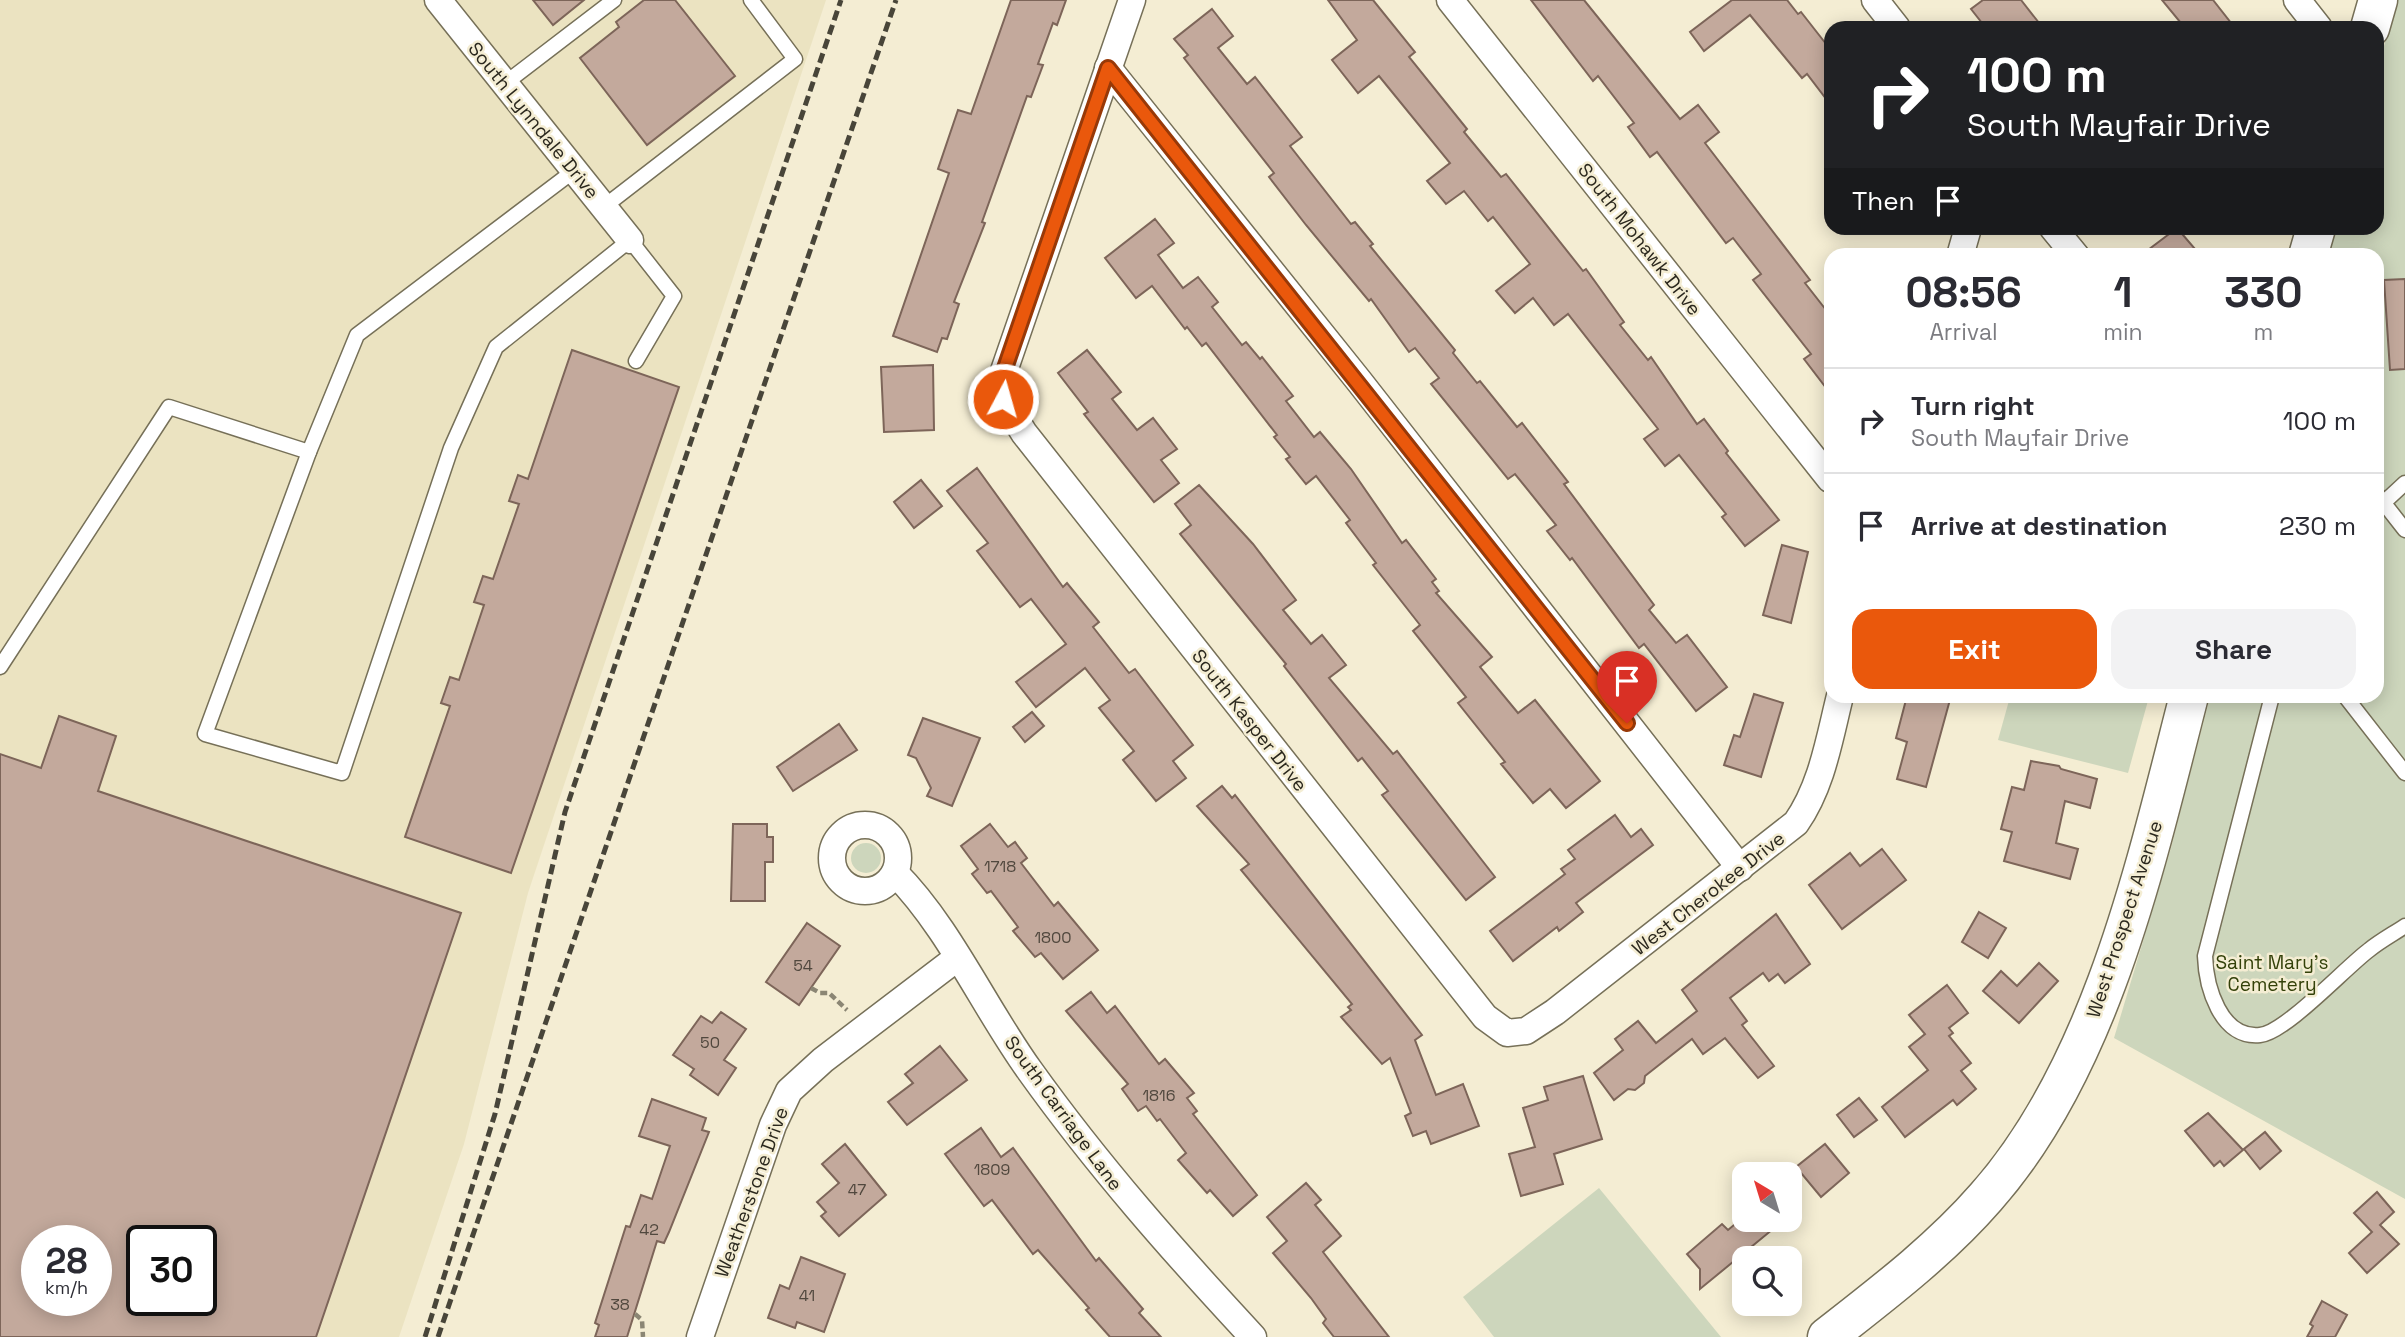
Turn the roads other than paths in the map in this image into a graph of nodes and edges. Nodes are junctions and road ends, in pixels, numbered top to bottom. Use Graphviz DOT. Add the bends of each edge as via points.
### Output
graph roads {
  1 [pos="438,0"];
  2 [pos="614,0"];
  3 [pos="751,0"];
  4 [pos="1132,0"];
  5 [pos="1450,0"];
  6 [pos="1875,0"];
  7 [pos="2297,0"];
  8 [pos="2378,0"];
  9 [pos="1892,21"];
  10 [pos="2314,21"];
  11 [pos="2373,21"];
  12 [pos="1108,68"];
  13 [pos="503,85"];
  14 [pos="575,170"];
  15 [pos="605,206"];
  16 [pos="630,240"];
  17 [pos="636,361"];
  18 [pos="309,452"];
  19 [pos="1824,471"];
  20 [pos="2405,483"];
  21 [pos="2384,498"];
  22 [pos="2384,507"];
  23 [pos="2405,530"];
  24 [pos="0,667"];
  25 [pos="1838,703"];
  26 [pos="2187,703"];
  27 [pos="2270,703"];
  28 [pos="2350,703"];
  29 [pos="2405,773"];
  30 [pos="1740,868"];
  31 [pos="895,873"];
  32 [pos="2405,926"];
  33 [pos="957,958"];
  34 [pos="1507,1033"];
  35 [pos="700,1337"];
  36 [pos="1253,1337"];
  37 [pos="1827,1337"];
  1 -- 13 [label="street, South Lynndale Drive"];
  2 -- 13 [label="lane"];
  3 -- 15 [label="lane" via="795,59"];
  4 -- 12 [label="street"];
  5 -- 19 [label="street, South Mohawk Drive"];
  6 -- 9 [label="street"];
  7 -- 10 [label="street"];
  8 -- 11 [label="main road"];
  12 -- 30 [label="street"];
  12 -- 34 [label="street, South Kasper Drive" via="1004,371 1003,399 1032,444 1485,1017"];
  13 -- 14 [label="street, South Lynndale Drive"];
  14 -- 15 [label="street, South Lynndale Drive"];
  14 -- 18 [label="lane" via="356,335"];
  15 -- 16 [label="street, South Lynndale Drive"];
  16 -- 17 [label="lane" via="674,296"];
  16 -- 18 [label="lane" via="496,347 452,448 342,773 205,734"];
  18 -- 24 [label="lane" via="169,407"];
  20 -- 21 [label="lane"];
  22 -- 23 [label="lane"];
  25 -- 30 [label="street, West Cherokee Drive" via="1807,807 1796,823"];
  26 -- 37 [label="main road, West Prospect Avenue" via="2106,984 2066,1079 2017,1158 1964,1221"];
  27 -- 32 [label="lane" via="2205,956 2206,982 2216,1006 2244,1034 2262,1035"];
  28 -- 29 [label="lane"];
  30 -- 34 [label="street, West Cherokee Drive" via="1555,1012 1526,1031"];
  31 -- 33 [label="street, South Carriage Lane"];
  33 -- 35 [label="street, Weatherstone Drive" via="803,1076 781,1106"];
  33 -- 36 [label="street, South Carriage Lane" via="1029,1069 1107,1174"];
}
